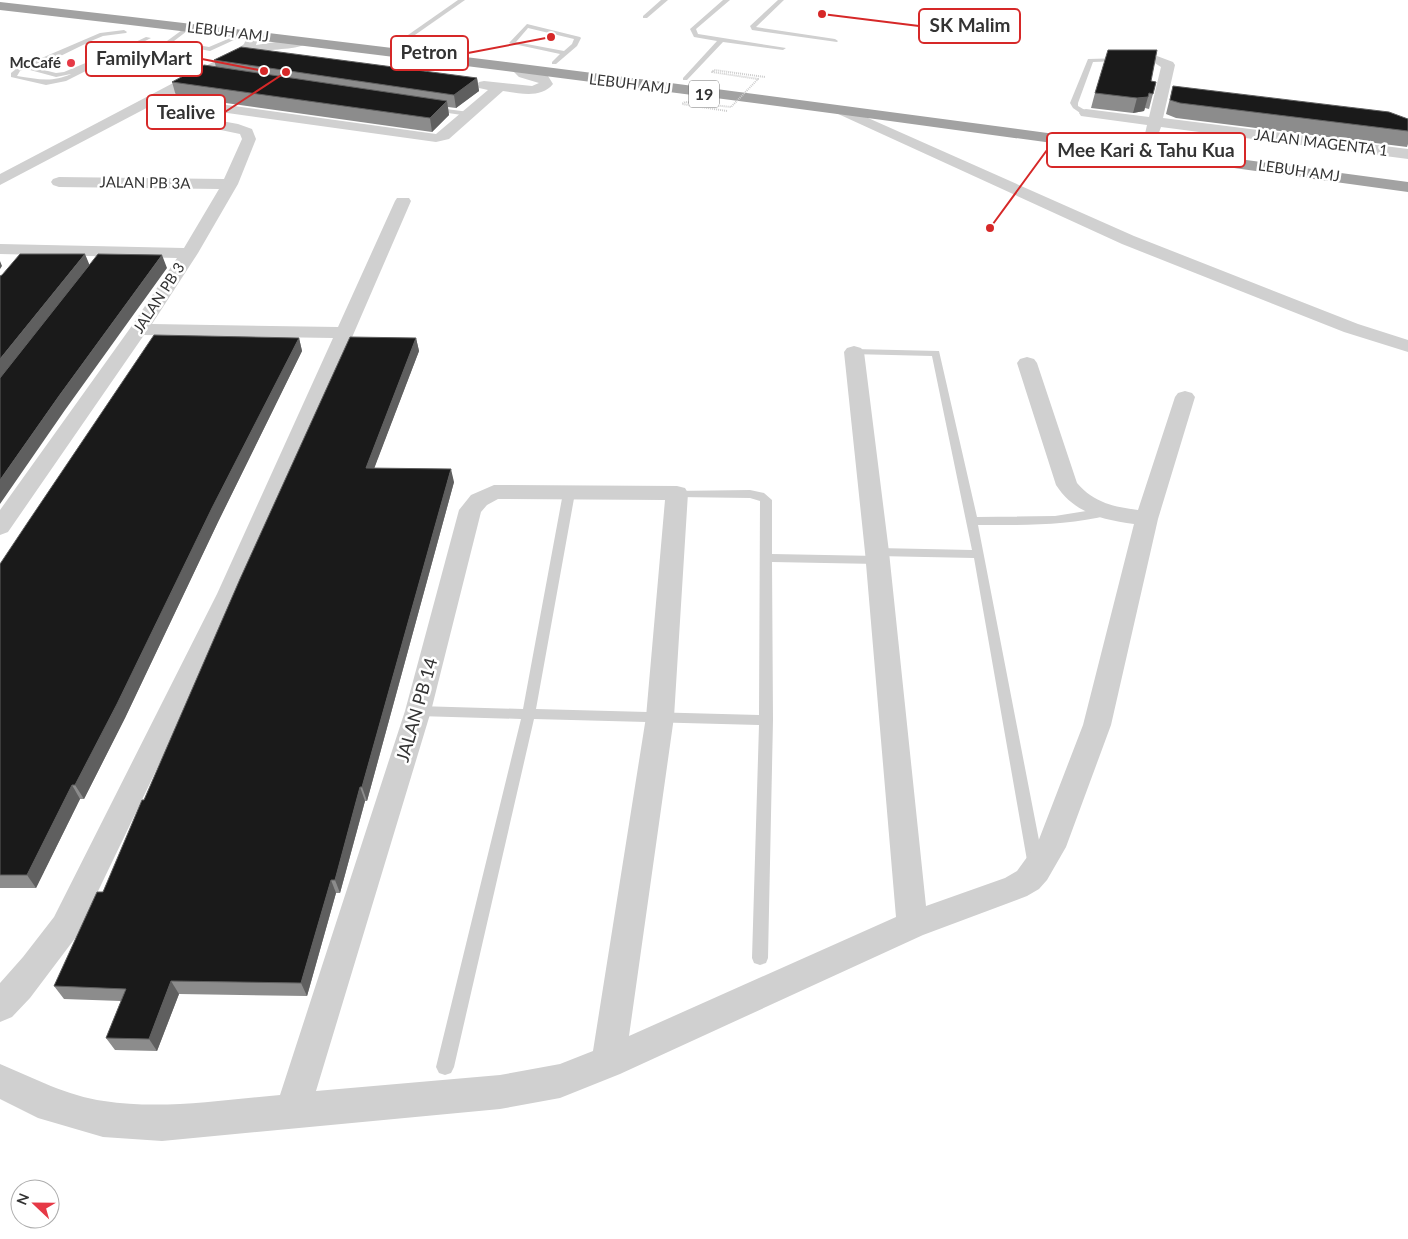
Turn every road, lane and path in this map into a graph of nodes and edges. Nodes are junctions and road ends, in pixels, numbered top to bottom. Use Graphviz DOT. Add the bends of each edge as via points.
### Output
graph roads {
  1 [pos="44,0"];
  2 [pos="462,0"];
  3 [pos="665,0"];
  4 [pos="727,0"];
  5 [pos="781,0"];
  6 [pos="0,4"];
  7 [pos="645,17"];
  8 [pos="121,25"];
  9 [pos="189,27"];
  10 [pos="132,34"];
  11 [pos="248,35"];
  12 [pos="140,36"];
  13 [pos="158,40"];
  14 [pos="721,40"];
  15 [pos="835,41"];
  16 [pos="84,42"];
  17 [pos="303,42"];
  18 [pos="400,43"];
  19 [pos="127,48"];
  20 [pos="783,48"];
  21 [pos="241,53"];
  22 [pos="279,58"];
  23 [pos="560,58"];
  24 [pos="1130,60"];
  25 [pos="1153,60"];
  26 [pos="519,70"];
  27 [pos="765,77"];
  28 [pos="685,80"];
  29 [pos="471,84"];
  30 [pos="499,87"];
  31 [pos="155,98"];
  32 [pos="421,107"];
  33 [pos="841,110"];
  34 [pos="726,111"];
  35 [pos="1086,112"];
  36 [pos="469,114"];
  37 [pos="1155,122"];
  38 [pos="159,126"];
  39 [pos="1151,138"];
  40 [pos="1408,154"];
  41 [pos="1408,173"];
  42 [pos="0,180"];
  43 [pos="60,182"];
  44 [pos="230,184"];
  45 [pos="1408,187"];
  46 [pos="403,201"];
  47 [pos="0,248"];
  48 [pos="30,248"];
  49 [pos="189,253"];
  50 [pos="12,269"];
  51 [pos="139,329"];
  52 [pos="344,333"];
  53 [pos="1408,346"];
  54 [pos="854,352"];
  55 [pos="1027,363"];
  56 [pos="1186,397"];
  57 [pos="569,492"];
  58 [pos="677,493"];
  59 [pos="1105,512"];
  60 [pos="1147,519"];
  61 [pos="972,521"];
  62 [pos="0,526"];
  63 [pos="979,554"];
  64 [pos="878,556"];
  65 [pos="766,558"];
  66 [pos="418,711"];
  67 [pos="528,713"];
  68 [pos="660,717"];
  69 [pos="766,720"];
  70 [pos="1036,871"];
  71 [pos="912,924"];
  72 [pos="760,958"];
  73 [pos="0,1006"];
  74 [pos="608,1062"];
  75 [pos="445,1067"];
  76 [pos="0,1082"];
  77 [pos="292,1111"];
  1 -- 18 [label="highway, LEBUH AMJ / 19"];
  2 -- 18 [label="lane"];
  3 -- 7 [label="lane"];
  4 -- 14 [label="lane" via="693,29 696,36"];
  5 -- 15 [label="lane" via="752,26 754,29"];
  6 -- 8 [label="highway, LEBUH AMJ / 19"];
  8 -- 9 [label="highway, LEBUH AMJ / 19"];
  8 -- 10 [label="lane"];
  8 -- 16 [label="lane"];
  9 -- 11 [label="highway, LEBUH AMJ / 19"];
  9 -- 13 [label="lane"];
  11 -- 13 [label="lane" via="210,48"];
  11 -- 17 [label="highway, LEBUH AMJ / 19"];
  11 -- 21 [label="street" via="250,45"];
  12 -- 13 [label="lane"];
  13 -- 19 [label="lane"];
  14 -- 20 [label="lane"];
  14 -- 28 [label="lane"];
  16 -- 19 [label="lane"];
  16 -- 19 [label="lane" via="32,69 64,74"];
  16 -- 19 [label="lane" via="18,70 14,77 46,83 64,80"];
  17 -- 21 [label="street"];
  17 -- 26 [label="highway, LEBUH AMJ / 19"];
  18 -- 23 [label="highway, LEBUH AMJ / 19"];
  21 -- 22 [label="street"];
  21 -- 31 [label="street" via="206,75"];
  23 -- 23 [label="lane" via="525,47 512,43 527,26 578,38"];
  23 -- 28 [label="highway, LEBUH AMJ / 19"];
  24 -- 35 [label="lane" via="1090,60 1074,103 1075,107"];
  25 -- 37 [label="street" via="1168,65 1166,97"];
  26 -- 30 [label="street" via="543,79 546,84 532,90"];
  26 -- 33 [label="highway, LEBUH AMJ / 19"];
  27 -- 34 [label="path, bridge" via="714,70 712,72 758,79 731,107 682,104"];
  28 -- 39 [label="highway, LEBUH AMJ / 19"];
  29 -- 30 [label="street"];
  30 -- 36 [label="street"];
  31 -- 36 [label="street" via="436,138 444,136"];
  31 -- 42 [label="street"];
  32 -- 36 [label="lane"];
  33 -- 45 [label="highway, LEBUH AMJ / 19"];
  33 -- 53 [label="street" via="1128,240 1351,328"];
  35 -- 37 [label="street, JALAN MAGENTA 1"];
  37 -- 39 [label="street"];
  37 -- 40 [label="street, JALAN MAGENTA 1"];
  38 -- 44 [label="street, JALAN PB 3" via="227,125 247,132 249,139"];
  39 -- 41 [label="highway, LEBUH AMJ / 19"];
  43 -- 44 [label="street, JALAN PB 3A"];
  44 -- 49 [label="street, JALAN PB 3"];
  46 -- 52 [label="street"];
  47 -- 48 [label="street"];
  48 -- 49 [label="street" via="106,254"];
  48 -- 50 [label="street"];
  49 -- 51 [label="street, JALAN PB 3"];
  51 -- 52 [label="street"];
  51 -- 62 [label="street, JALAN PB 3"];
  52 -- 73 [label="street" via="229,594 65,927 43,959"];
  54 -- 61 [label="lane" via="936,353"];
  54 -- 64 [label="street"];
  55 -- 59 [label="street" via="1067,485 1081,501"];
  56 -- 60 [label="street"];
  57 -- 58 [label="street, JALAN PB 14"];
  57 -- 66 [label="street, JALAN PB 14" via="494,492 479,500 470,510"];
  57 -- 67 [label="lane"];
  58 -- 65 [label="lane" via="750,494 766,500"];
  58 -- 68 [label="street"];
  59 -- 60 [label="street"];
  59 -- 61 [label="lane" via="1067,519"];
  60 -- 70 [label="street" via="1097,725 1051,847"];
  61 -- 63 [label="lane"];
  63 -- 64 [label="lane"];
  63 -- 70 [label="lane"];
  64 -- 65 [label="lane"];
  64 -- 71 [label="street"];
  65 -- 69 [label="lane"];
  66 -- 67 [label="lane"];
  66 -- 77 [label="street, JALAN PB 14"];
  67 -- 68 [label="lane"];
  67 -- 75 [label="lane"];
  68 -- 69 [label="lane"];
  68 -- 74 [label="street"];
  69 -- 72 [label="lane"];
  70 -- 71 [label="street" via="1016,887"];
  71 -- 74 [label="street"];
  74 -- 77 [label="street" via="560,1081 500,1092"];
  76 -- 77 [label="street" via="38,1100 103,1119 162,1123"];
}
